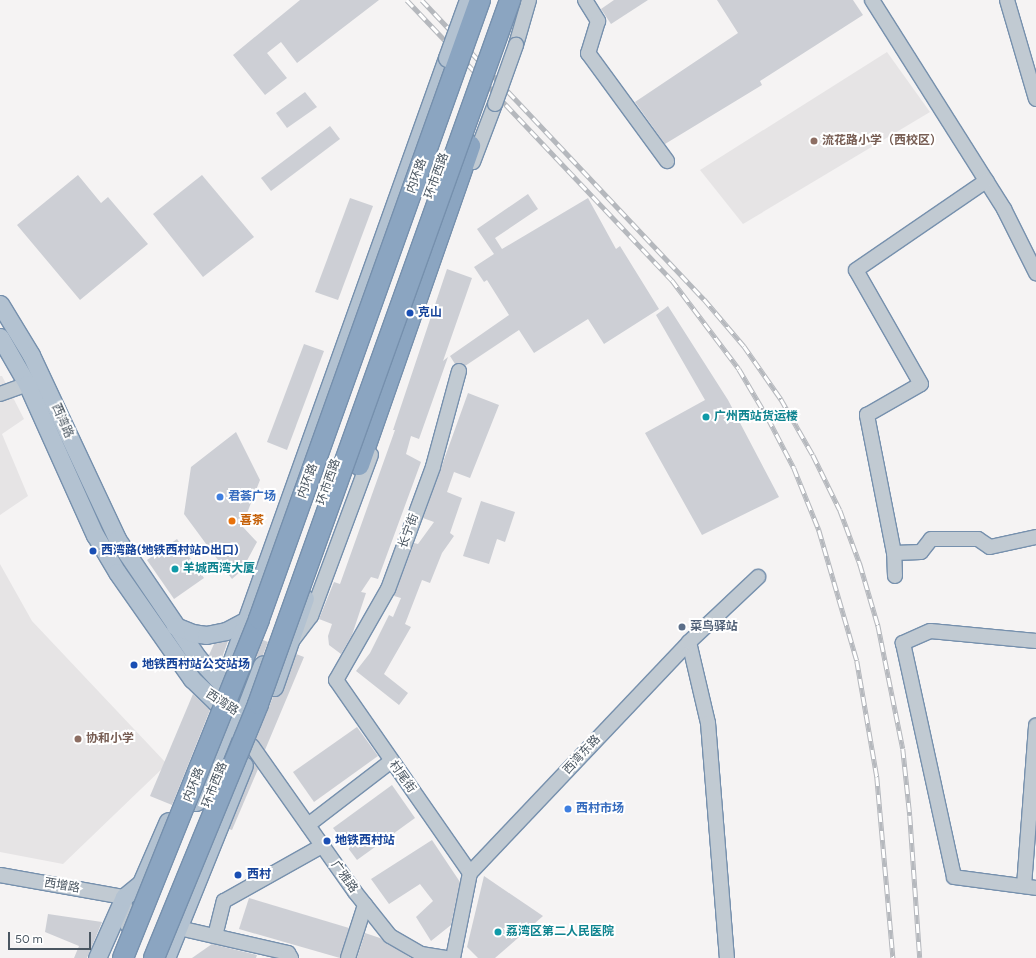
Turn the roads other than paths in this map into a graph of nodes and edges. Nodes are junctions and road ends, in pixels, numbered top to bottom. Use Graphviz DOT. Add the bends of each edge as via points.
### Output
graph roads {
  1 [pos="468,0"];
  2 [pos="518,0"];
  3 [pos="529,0"];
  4 [pos="585,0"];
  5 [pos="872,0"];
  6 [pos="1007,0"];
  7 [pos="494,5"];
  8 [pos="509,24"];
  9 [pos="491,51"];
  10 [pos="481,83"];
  11 [pos="434,94"];
  12 [pos="452,98"];
  13 [pos="1036,99"];
  14 [pos="478,108"];
  15 [pos="470,146"];
  16 [pos="667,161"];
  17 [pos="986,181"];
  18 [pos="384,231"];
  19 [pos="402,237"];
  20 [pos="1036,273"];
  21 [pos="0,304"];
  22 [pos="0,337"];
  23 [pos="459,371"];
  24 [pos="27,384"];
  25 [pos="0,394"];
  26 [pos="301,468"];
  27 [pos="333,475"];
  28 [pos="1036,537"];
  29 [pos="894,553"];
  30 [pos="895,576"];
  31 [pos="758,577"];
  32 [pos="247,620"];
  33 [pos="175,626"];
  34 [pos="1036,641"];
  35 [pos="292,642"];
  36 [pos="688,642"];
  37 [pos="262,662"];
  38 [pos="336,680"];
  39 [pos="233,698"];
  40 [pos="262,705"];
  41 [pos="1036,724"];
  42 [pos="252,746"];
  43 [pos="199,747"];
  44 [pos="221,755"];
  45 [pos="390,762"];
  46 [pos="1034,775"];
  47 [pos="308,825"];
  48 [pos="322,846"];
  49 [pos="173,860"];
  50 [pos="470,873"];
  51 [pos="0,875"];
  52 [pos="142,881"];
  53 [pos="1030,887"];
  54 [pos="124,897"];
  55 [pos="365,905"];
  56 [pos="127,925"];
  57 [pos="179,928"];
  58 [pos="215,936"];
  59 [pos="97,958"];
  60 [pos="108,958"];
  61 [pos="113,958"];
  62 [pos="123,958"];
  63 [pos="133,958"];
  64 [pos="144,958"];
  65 [pos="154,958"];
  66 [pos="166,958"];
  67 [pos="291,958"];
  68 [pos="348,958"];
  69 [pos="446,958"];
  70 [pos="453,958"];
  71 [pos="727,958"];
  1 -- 11 [label="main road, bridge"];
  2 -- 8 [label="main road"];
  3 -- 10 [label="street, bridge" via="516,46"];
  4 -- 16 [label="street" via="598,21 588,54"];
  5 -- 17 [label="street"];
  6 -- 13 [label="street"];
  7 -- 9 [label="main road"];
  7 -- 10 [label="main road, 环市西路"];
  7 -- 39 [label="highway, 内环路, bridge" via="259,619"];
  7 -- 40 [label="highway, bridge"];
  8 -- 9 [label="main road, bridge"];
  8 -- 10 [label="main road"];
  9 -- 10 [label="main road"];
  10 -- 12 [label="main road, 环市西路"];
  10 -- 14 [label="main road"];
  10 -- 15 [label="street" via="482,120"];
  10 -- 27 [label="main road, 环市西路"];
  10 -- 35 [label="street" via="327,576 311,616"];
  11 -- 12 [label="street"];
  11 -- 18 [label="main road"];
  12 -- 19 [label="main road, 环市西路"];
  14 -- 15 [label="main road"];
  14 -- 27 [label="main road"];
  15 -- 40 [label="highway, bridge" via="346,499"];
  17 -- 20 [label="street" via="1004,208"];
  17 -- 29 [label="street" via="856,270 921,384 867,415"];
  18 -- 19 [label="street"];
  18 -- 26 [label="main road"];
  19 -- 27 [label="main road, 环市西路"];
  21 -- 33 [label="main road, 西湾路" via="32,355 117,539"];
  22 -- 24 [label="main road, 西湾路"];
  23 -- 38 [label="street, 长宁街" via="433,467 388,589"];
  24 -- 25 [label="street"];
  24 -- 39 [label="main road, 西湾路" via="102,548 184,670"];
  26 -- 27 [label="street"];
  26 -- 32 [label="main road"];
  27 -- 35 [label="main road"];
  27 -- 37 [label="main road, 环市西路"];
  28 -- 29 [label="street" via="990,547 978,539 931,539 921,552"];
  29 -- 30 [label="street"];
  31 -- 36 [label="street, 西湾东路"];
  32 -- 33 [label="main road" via="226,631 206,635"];
  32 -- 39 [label="main road"];
  33 -- 39 [label="main road, 西湾路" via="202,663"];
  34 -- 53 [label="street" via="930,631 903,643 954,877"];
  35 -- 37 [label="main road"];
  35 -- 40 [label="main road"];
  36 -- 50 [label="street, 西湾东路"];
  36 -- 71 [label="street" via="708,723"];
  37 -- 39 [label="main road"];
  38 -- 45 [label="street, 村尾街"];
  39 -- 40 [label="main road"];
  39 -- 42 [label="main road"];
  39 -- 43 [label="main road"];
  39 -- 44 [label="main road, 环市西路"];
  39 -- 60 [label="highway, bridge"];
  39 -- 62 [label="highway, 内环路, bridge"];
  40 -- 42 [label="main road"];
  40 -- 65 [label="highway, bridge"];
  41 -- 46 [label="street"];
  42 -- 47 [label="street, 广雅路"];
  42 -- 57 [label="main road"];
  43 -- 44 [label="street"];
  43 -- 52 [label="main road"];
  44 -- 49 [label="main road, 环市西路"];
  44 -- 64 [label="main road, 环市西路"];
  45 -- 47 [label="street"];
  45 -- 50 [label="street, 村尾街"];
  46 -- 53 [label="street"];
  47 -- 48 [label="street, 广雅路"];
  48 -- 55 [label="street, 广雅路"];
  48 -- 58 [label="street" via="224,901"];
  49 -- 52 [label="main road"];
  49 -- 63 [label="main road, 环市西路"];
  50 -- 70 [label="street"];
  51 -- 54 [label="street, 西增路"];
  52 -- 54 [label="main road"];
  52 -- 56 [label="street"];
  54 -- 56 [label="street"];
  54 -- 59 [label="main road"];
  55 -- 68 [label="street"];
  55 -- 69 [label="street, 广雅路" via="398,942 421,954"];
  56 -- 61 [label="street"];
  57 -- 58 [label="street"];
  57 -- 66 [label="main road"];
  58 -- 67 [label="street" via="288,953"];
}
